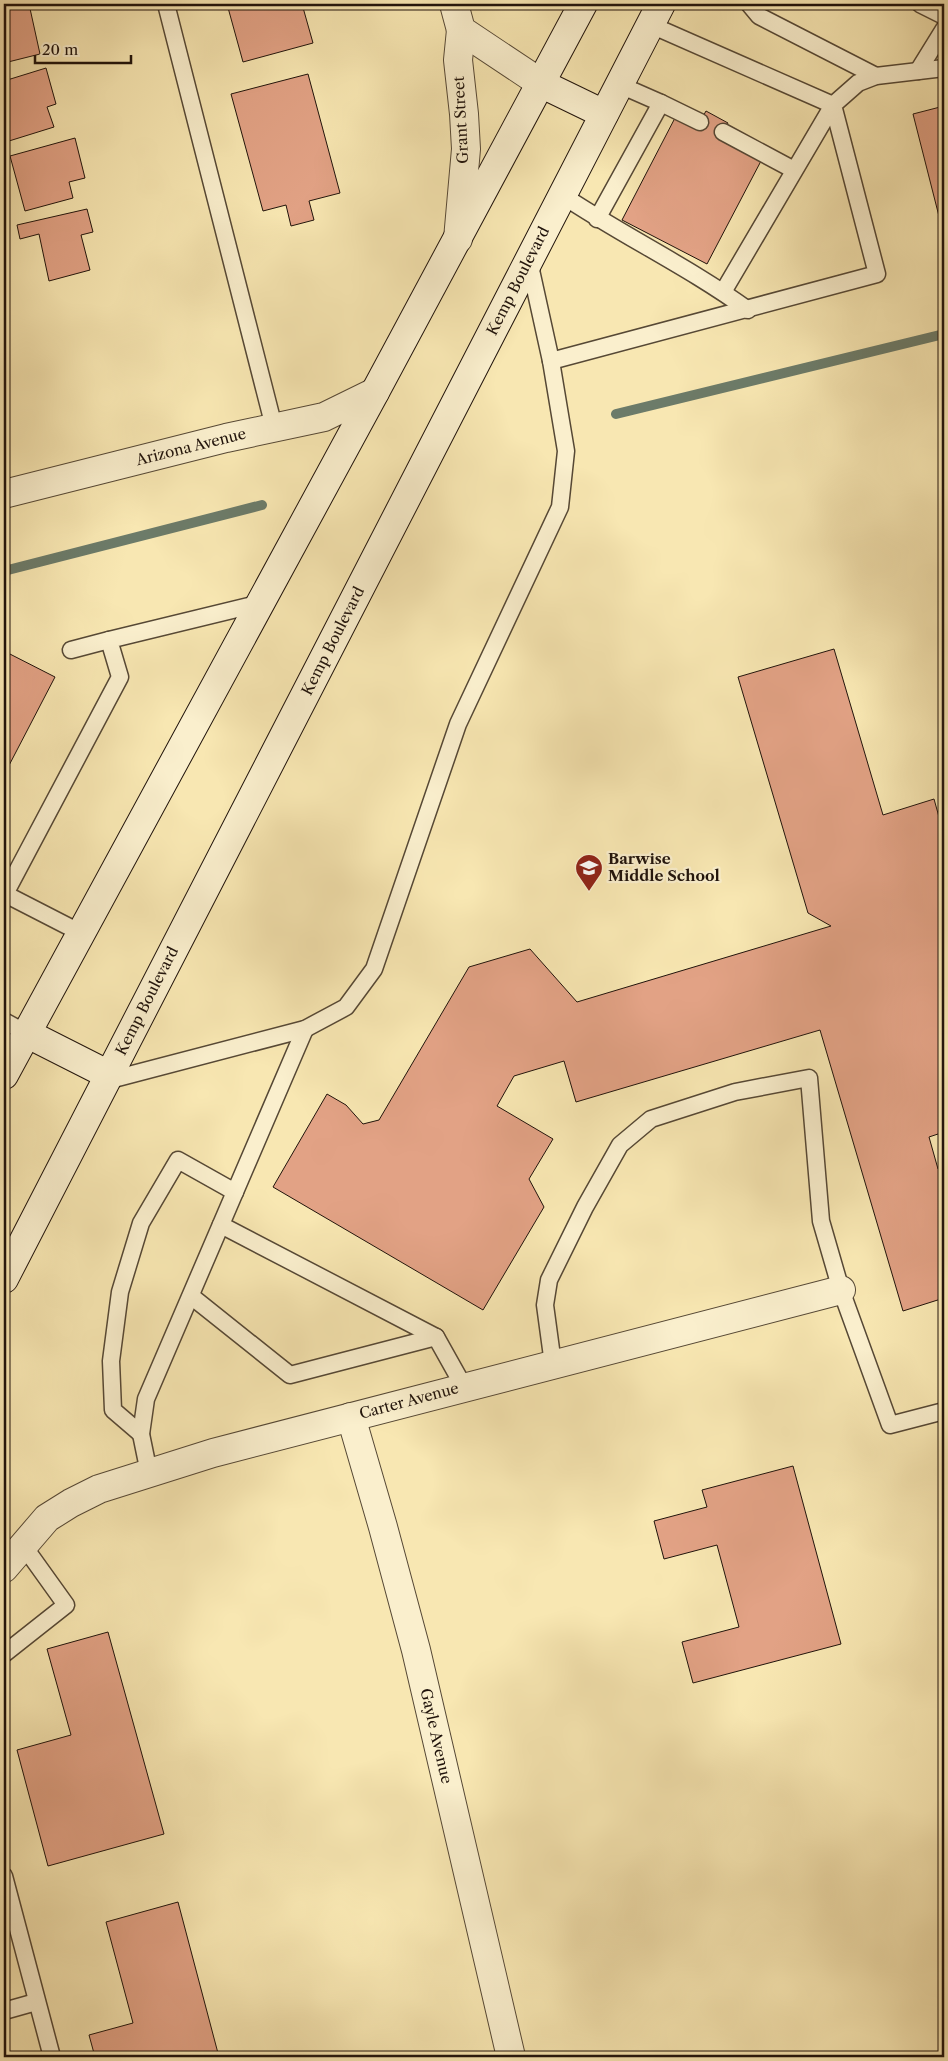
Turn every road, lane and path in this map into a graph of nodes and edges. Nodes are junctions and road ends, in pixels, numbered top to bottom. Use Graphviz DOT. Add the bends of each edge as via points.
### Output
graph roads {
  1 [pos="166,4"];
  2 [pos="454,4"];
  3 [pos="583,4"];
  4 [pos="748,4"];
  5 [pos="920,4"];
  6 [pos="656,14"];
  7 [pos="944,16"];
  8 [pos="944,29"];
  9 [pos="461,30"];
  10 [pos="944,68"];
  11 [pos="918,71"];
  12 [pos="876,76"];
  13 [pos="542,84"];
  14 [pos="620,85"];
  15 [pos="660,103"];
  16 [pos="833,104"];
  17 [pos="604,114"];
  18 [pos="700,122"];
  19 [pos="723,132"];
  20 [pos="794,170"];
  21 [pos="562,195"];
  22 [pos="597,218"];
  23 [pos="458,239"];
  24 [pos="528,261"];
  25 [pos="723,292"];
  26 [pos="748,310"];
  27 [pos="551,361"];
  28 [pos="376,392"];
  29 [pos="274,427"];
  30 [pos="4,494"];
  31 [pos="261,603"];
  32 [pos="109,640"];
  33 [pos="71,650"];
  34 [pos="81,933"];
  35 [pos="15,1027"];
  36 [pos="305,1030"];
  37 [pos="4,1075"];
  38 [pos="108,1078"];
  39 [pos="236,1192"];
  40 [pos="221,1225"];
  41 [pos="4,1279"];
  42 [pos="841,1290"];
  43 [pos="190,1296"];
  44 [pos="436,1337"];
  45 [pos="553,1364"];
  46 [pos="464,1387"];
  47 [pos="944,1411"];
  48 [pos="350,1417"];
  49 [pos="141,1434"];
  50 [pos="149,1473"];
  51 [pos="23,1545"];
  52 [pos="4,1568"];
  53 [pos="4,1654"];
  54 [pos="4,1876"];
  55 [pos="7,1904"];
  56 [pos="36,2002"];
  57 [pos="4,2011"];
  58 [pos="52,2057"];
  59 [pos="511,2057"];
  1 -- 29 [label="lane"];
  2 -- 9 [label="main road, Grant Street"];
  3 -- 13 [label="main road"];
  4 -- 12 [label="lane" via="759,16"];
  5 -- 7 [label="lane"];
  6 -- 14 [label="main road, Kemp Boulevard"];
  6 -- 16 [label="lane"];
  8 -- 11 [label="lane"];
  9 -- 13 [label="main road"];
  9 -- 23 [label="main road, Grant Street" via="458,60 466,149"];
  10 -- 11 [label="lane"];
  11 -- 12 [label="lane"];
  12 -- 16 [label="lane" via="858,83"];
  13 -- 17 [label="main road"];
  13 -- 23 [label="main road"];
  14 -- 15 [label="lane"];
  14 -- 17 [label="main road, Kemp Boulevard"];
  15 -- 18 [label="lane"];
  15 -- 22 [label="lane"];
  16 -- 20 [label="lane"];
  16 -- 26 [label="lane" via="877,274"];
  17 -- 21 [label="main road, Kemp Boulevard"];
  19 -- 20 [label="lane"];
  20 -- 25 [label="lane"];
  21 -- 22 [label="lane"];
  21 -- 24 [label="main road, Kemp Boulevard"];
  22 -- 25 [label="lane"];
  23 -- 28 [label="main road"];
  24 -- 27 [label="lane"];
  24 -- 38 [label="main road, Kemp Boulevard"];
  25 -- 26 [label="lane"];
  26 -- 27 [label="lane"];
  27 -- 36 [label="lane" via="566,451 560,507 458,724 374,969 346,1007"];
  28 -- 29 [label="main road, Arizona Avenue" via="324,417"];
  28 -- 31 [label="main road"];
  29 -- 30 [label="main road, Arizona Avenue"];
  31 -- 32 [label="lane"];
  31 -- 34 [label="main road"];
  32 -- 33 [label="lane"];
  32 -- 34 [label="lane" via="120,677 5,894"];
  34 -- 35 [label="main road"];
  35 -- 37 [label="main road"];
  35 -- 38 [label="main road"];
  36 -- 38 [label="lane"];
  36 -- 39 [label="lane"];
  38 -- 41 [label="main road, Kemp Boulevard"];
  39 -- 40 [label="lane"];
  39 -- 49 [label="lane" via="178,1160 141,1223 120,1292 111,1361 113,1410"];
  40 -- 43 [label="lane"];
  40 -- 44 [label="lane"];
  42 -- 45 [label="main road, Carter Avenue"];
  42 -- 45 [label="lane" via="821,1221 809,1078 735,1092 650,1120 620,1145 549,1280 545,1305"];
  42 -- 47 [label="lane" via="890,1425"];
  43 -- 44 [label="lane" via="290,1375"];
  43 -- 49 [label="lane" via="146,1399"];
  44 -- 46 [label="lane"];
  45 -- 46 [label="main road, Carter Avenue"];
  46 -- 48 [label="main road, Carter Avenue"];
  48 -- 50 [label="main road, Carter Avenue"];
  48 -- 59 [label="main road, Gayle Avenue" via="416,1650"];
  49 -- 50 [label="lane"];
  50 -- 51 [label="main road, Carter Avenue" via="99,1489 70,1503 47,1518"];
  51 -- 52 [label="main road, Carter Avenue"];
  51 -- 53 [label="lane" via="66,1605"];
  54 -- 55 [label="lane"];
  55 -- 56 [label="lane"];
  56 -- 57 [label="lane"];
  56 -- 58 [label="lane"];
}
